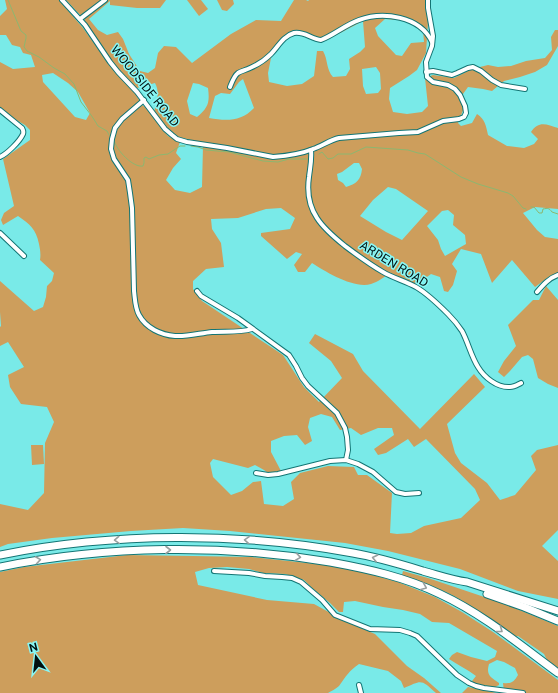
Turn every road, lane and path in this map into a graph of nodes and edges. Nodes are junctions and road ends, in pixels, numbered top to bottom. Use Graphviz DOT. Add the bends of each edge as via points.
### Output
graph roads {
  1 [pos="62,0"];
  2 [pos="105,0"];
  3 [pos="428,0"];
  4 [pos="80,19"];
  5 [pos="432,42"];
  6 [pos="426,72"];
  7 [pos="230,87"];
  8 [pos="525,89"];
  9 [pos="144,100"];
  10 [pos="0,110"];
  11 [pos="311,150"];
  12 [pos="0,157"];
  13 [pos="0,233"];
  14 [pos="24,256"];
  15 [pos="558,276"];
  16 [pos="198,291"];
  17 [pos="537,292"];
  18 [pos="252,329"];
  19 [pos="521,383"];
  20 [pos="346,460"];
  21 [pos="256,472"];
  22 [pos="419,493"];
  23 [pos="0,555"];
  24 [pos="0,567"];
  25 [pos="214,571"];
  26 [pos="453,580"];
  27 [pos="558,611"];
  28 [pos="558,621"];
  29 [pos="558,673"];
  30 [pos="358,685"];
  31 [pos="361,693"];
  32 [pos="523,693"];
  1 -- 4 [label="street, WOODSIDE ROAD"];
  2 -- 4 [label="street"];
  3 -- 5 [label="street"];
  4 -- 9 [label="street, WOODSIDE ROAD" via="110,62"];
  5 -- 6 [label="street"];
  5 -- 7 [label="street" via="426,32 417,25 386,16 360,20 321,40 303,33 294,33 283,39 266,58 238,74"];
  6 -- 8 [label="street" via="454,74 473,67 501,85"];
  6 -- 11 [label="street, WOODSIDE ROAD" via="427,77 433,82 456,89 465,106 464,117 443,121 418,132 339,138"];
  9 -- 11 [label="street, WOODSIDE ROAD" via="165,129 182,141 273,157"];
  9 -- 18 [label="street" via="115,128 111,149 114,159 128,180 132,208 134,291 139,316 148,327 158,333 175,336"];
  10 -- 12 [label="street" via="22,128 23,134 6,154"];
  11 -- 19 [label="street, ARDEN ROAD" via="309,196 313,211 321,224 370,264 416,288 442,308 460,328 478,367 489,379 506,387"];
  13 -- 14 [label="street"];
  15 -- 17 [label="street"];
  16 -- 18 [label="street" via="201,296"];
  18 -- 20 [label="street" via="288,355 308,386 337,413 347,436"];
  20 -- 21 [label="street" via="330,461 278,474"];
  20 -- 22 [label="street" via="373,472 396,492"];
  26 -- 23 [label="highway, one-way" via="354,553 246,540 124,539 65,544"];
  24 -- 29 [label="highway, one-way" via="84,554 148,550 255,553 354,567 397,577 457,602"];
  25 -- 32 [label="street" via="292,578 301,582 335,615 370,629 400,630 417,636 469,683 484,688"];
  26 -- 27 [label="highway" via="467,582"];
  26 -- 28 [label="highway"];
  30 -- 31 [label="street"];
}
